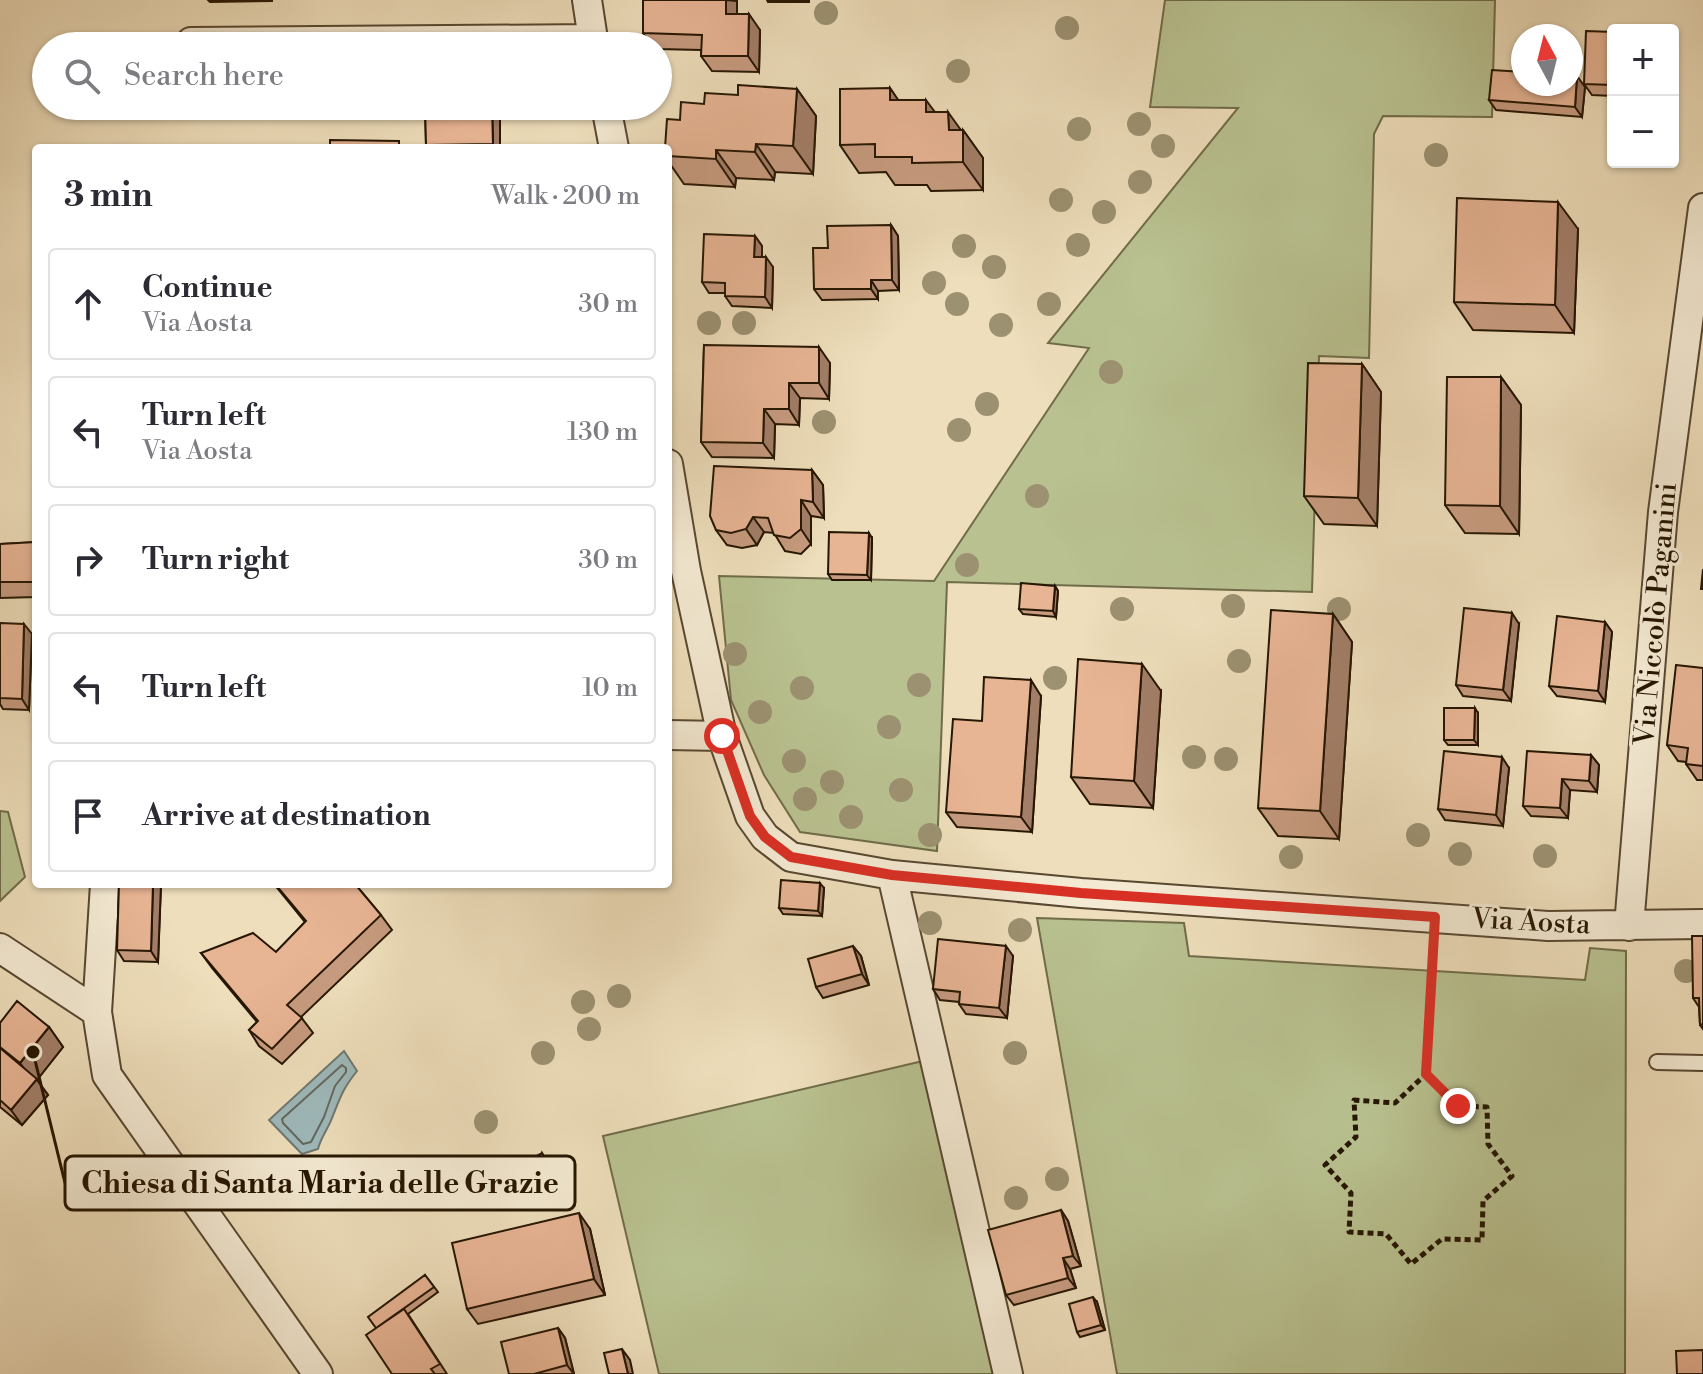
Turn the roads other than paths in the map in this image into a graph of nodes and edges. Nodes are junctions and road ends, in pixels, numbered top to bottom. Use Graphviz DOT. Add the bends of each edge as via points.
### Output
graph roads {
  1 [pos="587,0"];
  2 [pos="592,32"];
  3 [pos="609,120"];
  4 [pos="613,144"];
  5 [pos="1703,208"];
  6 [pos="672,488"];
  7 [pos="672,735"];
  8 [pos="722,736"];
  9 [pos="892,875"];
  10 [pos="105,888"];
  11 [pos="1703,924"];
  12 [pos="1629,926"];
  13 [pos="0,948"];
  14 [pos="97,1012"];
  15 [pos="1657,1062"];
  16 [pos="1703,1063"];
  17 [pos="318,1374"];
  18 [pos="1008,1374"];
  1 -- 2 [label="street"];
  3 -- 4 [label="street"];
  5 -- 12 [label="street, Via Niccolò Paganini" via="1663,512"];
  6 -- 8 [label="street, Via Aosta"];
  7 -- 8 [label="street"];
  8 -- 9 [label="street, Via Aosta" via="750,816 765,837 791,857"];
  9 -- 12 [label="street, Via Aosta" via="1548,926"];
  9 -- 18 [label="street"];
  10 -- 14 [label="street"];
  11 -- 12 [label="street, Via Aosta"];
  13 -- 14 [label="street"];
  14 -- 17 [label="street" via="107,1075"];
  15 -- 16 [label="lane"];
}
